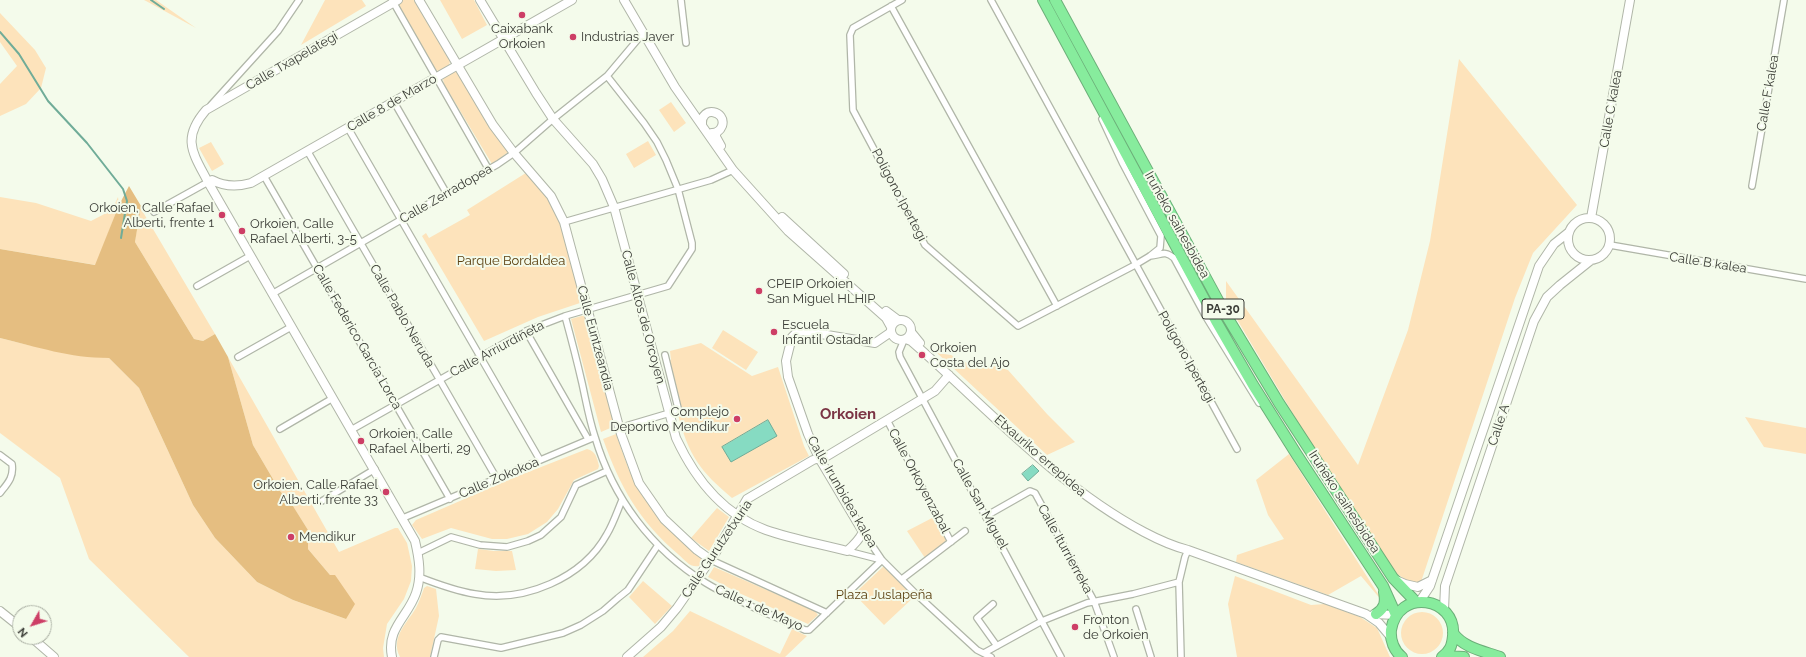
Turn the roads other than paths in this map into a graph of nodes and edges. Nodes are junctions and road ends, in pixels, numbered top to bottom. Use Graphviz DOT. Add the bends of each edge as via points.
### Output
graph roads {
  1 [pos="299,0"];
  2 [pos="419,0"];
  3 [pos="480,0"];
  4 [pos="572,0"];
  5 [pos="624,0"];
  6 [pos="681,0"];
  7 [pos="902,0"];
  8 [pos="991,0"];
  9 [pos="1043,0"];
  10 [pos="1055,0"];
  11 [pos="1630,0"];
  12 [pos="1784,0"];
  13 [pos="394,1"];
  14 [pos="891,6"];
  15 [pos="644,35"];
  16 [pos="503,40"];
  17 [pos="686,43"];
  18 [pos="1072,55"];
  19 [pos="457,66"];
  20 [pos="607,76"];
  21 [pos="437,77"];
  22 [pos="394,102"];
  23 [pos="689,106"];
  24 [pos="206,110"];
  25 [pos="706,114"];
  26 [pos="553,119"];
  27 [pos="703,127"];
  28 [pos="348,128"];
  29 [pos="716,132"];
  30 [pos="308,152"];
  31 [pos="514,154"];
  32 [pos="489,170"];
  33 [pos="733,170"];
  34 [pos="264,176"];
  35 [pos="208,182"];
  36 [pos="1752,186"];
  37 [pos="678,189"];
  38 [pos="447,194"];
  39 [pos="614,207"];
  40 [pos="154,212"];
  41 [pos="1591,218"];
  42 [pos="402,219"];
  43 [pos="564,222"];
  44 [pos="1569,232"];
  45 [pos="360,243"];
  46 [pos="1610,245"];
  47 [pos="250,256"];
  48 [pos="1150,256"];
  49 [pos="1590,261"];
  50 [pos="1135,265"];
  51 [pos="316,268"];
  52 [pos="1806,279"];
  53 [pos="197,286"];
  54 [pos="272,294"];
  55 [pos="638,296"];
  56 [pos="1057,306"];
  57 [pos="588,310"];
  58 [pos="564,316"];
  59 [pos="898,320"];
  60 [pos="291,327"];
  61 [pos="891,329"];
  62 [pos="526,331"];
  63 [pos="911,332"];
  64 [pos="905,340"];
  65 [pos="481,355"];
  66 [pos="665,356"];
  67 [pos="238,357"];
  68 [pos="949,375"];
  69 [pos="438,380"];
  70 [pos="332,398"];
  71 [pos="922,400"];
  72 [pos="396,404"];
  73 [pos="669,413"];
  74 [pos="887,420"];
  75 [pos="619,428"];
  76 [pos="280,430"];
  77 [pos="351,430"];
  78 [pos="1283,432"];
  79 [pos="594,436"];
  80 [pos="588,439"];
  81 [pos="1236,449"];
  82 [pos="0,455"];
  83 [pos="820,458"];
  84 [pos="540,460"];
  85 [pos="375,469"];
  86 [pos="607,471"];
  87 [pos="496,479"];
  88 [pos="0,493"];
  89 [pos="450,499"];
  90 [pos="622,500"];
  91 [pos="322,501"];
  92 [pos="738,515"];
  93 [pos="986,516"];
  94 [pos="403,518"];
  95 [pos="965,531"];
  96 [pos="863,532"];
  97 [pos="951,542"];
  98 [pos="658,545"];
  99 [pos="1188,550"];
  100 [pos="847,551"];
  101 [pos="418,554"];
  102 [pos="711,560"];
  103 [pos="882,560"];
  104 [pos="419,577"];
  105 [pos="699,578"];
  106 [pos="1393,578"];
  107 [pos="902,579"];
  108 [pos="1432,580"];
  109 [pos="1179,582"];
  110 [pos="1383,586"];
  111 [pos="1094,601"];
  112 [pos="1418,601"];
  113 [pos="993,604"];
  114 [pos="1136,609"];
  115 [pos="0,610"];
  116 [pos="1444,610"];
  117 [pos="827,613"];
  118 [pos="1371,614"];
  119 [pos="1396,615"];
  120 [pos="12,620"];
  121 [pos="1042,620"];
  122 [pos="1453,633"];
  123 [pos="1390,636"];
  124 [pos="40,645"];
  125 [pos="997,646"];
  126 [pos="984,652"];
  127 [pos="1443,656"];
  128 [pos="54,657"];
  129 [pos="392,657"];
  130 [pos="434,657"];
  131 [pos="627,657"];
  132 [pos="990,657"];
  133 [pos="1061,657"];
  134 [pos="1114,657"];
  135 [pos="1151,657"];
  136 [pos="1181,657"];
  137 [pos="1402,657"];
  138 [pos="1464,657"];
  139 [pos="1500,657"];
  1 -- 24 [label="street" via="278,30"];
  2 -- 19 [label="street, Calle Euntzeandia"];
  3 -- 16 [label="street, Calle Altos de Orcoyen"];
  4 -- 16 [label="street, Calle 8 de Marzo"];
  5 -- 15 [label="street"];
  6 -- 17 [label="street"];
  7 -- 14 [label="street, Polígono Ipertegi"];
  8 -- 50 [label="street, Polígono Ipertegi"];
  9 -- 18 [label="highway, Iruñeko saihesbidea / PA-30"];
  10 -- 106 [label="highway, Iruñeko saihesbidea / PA-30" via="1226,315 1279,403"];
  11 -- 41 [label="street, Calle C kalea"];
  12 -- 36 [label="street, Calle F kalea"];
  13 -- 21 [label="street"];
  13 -- 24 [label="street, Calle Txapelategi"];
  14 -- 56 [label="street"];
  14 -- 56 [label="street, Polígono Ipertegi" via="853,28 850,35 853,110 925,245 1018,326"];
  15 -- 20 [label="street"];
  15 -- 23 [label="street"];
  16 -- 19 [label="street, Calle 8 de Marzo"];
  16 -- 26 [label="street, Calle Altos de Orcoyen"];
  18 -- 48 [label="street, Polígono Ipertegi" via="1123,164 1162,236 1160,248"];
  18 -- 78 [label="highway, Iruñeko saihesbidea / PA-30" via="1216,321"];
  19 -- 21 [label="street, Calle 8 de Marzo"];
  19 -- 31 [label="street, Calle Euntzeandia" via="483,110"];
  20 -- 26 [label="street, Calle Zerradopea"];
  20 -- 37 [label="street, Calle Arriurdiñeta" via="657,142"];
  21 -- 22 [label="street, Calle 8 de Marzo"];
  21 -- 32 [label="street"];
  22 -- 28 [label="street, Calle 8 de Marzo"];
  22 -- 38 [label="street"];
  23 -- 25 [label="street"];
  23 -- 27 [label="street"];
  24 -- 35 [label="street, Calle Txapelategi" via="193,130 192,151"];
  25 -- 27 [label="street" via="702,118"];
  25 -- 29 [label="street" via="713,112 721,117 722,127"];
  26 -- 31 [label="street, Calle Zerradopea"];
  26 -- 39 [label="street, Calle Altos de Orcoyen" via="593,164"];
  27 -- 29 [label="street" via="710,133"];
  27 -- 33 [label="street"];
  28 -- 30 [label="street, Calle 8 de Marzo"];
  28 -- 42 [label="street"];
  29 -- 59 [label="street" via="719,144 784,219"];
  30 -- 34 [label="street, Calle 8 de Marzo"];
  30 -- 45 [label="street, Calle Pablo Neruda"];
  31 -- 32 [label="street, Calle Zerradopea"];
  31 -- 43 [label="street, Calle Euntzeandia" via="551,196"];
  32 -- 38 [label="street, Calle Zerradopea"];
  33 -- 37 [label="street"];
  33 -- 61 [label="street" via="788,231 886,318"];
  34 -- 35 [label="street, Calle 8 de Marzo" via="239,186 212,180"];
  34 -- 51 [label="street, Calle Federico García Lorca"];
  35 -- 40 [label="street"];
  35 -- 47 [label="street"];
  37 -- 39 [label="street"];
  37 -- 55 [label="street, Calle Arriurdiñeta" via="692,249 668,286"];
  38 -- 42 [label="street, Calle Zerradopea"];
  39 -- 43 [label="street"];
  39 -- 55 [label="street, Calle Altos de Orcoyen"];
  41 -- 44 [label="street" via="1578,222"];
  41 -- 46 [label="street" via="1605,225 1610,235"];
  42 -- 45 [label="street, Calle Zerradopea"];
  42 -- 65 [label="street"];
  43 -- 57 [label="street, Calle Euntzeandia"];
  44 -- 49 [label="street" via="1568,244 1574,254 1578,258"];
  44 -- 108 [label="street, Calle A" via="1554,244 1539,266"];
  45 -- 51 [label="street, Calle Zerradopea"];
  45 -- 69 [label="street, Calle Pablo Neruda"];
  46 -- 49 [label="street" via="1600,258"];
  46 -- 52 [label="street, Calle B kalea"];
  47 -- 53 [label="street"];
  47 -- 54 [label="street"];
  48 -- 50 [label="street, Polígono Ipertegi"];
  48 -- 78 [label="street, Polígono Ipertegi" via="1164,253 1174,258 1254,396"];
  49 -- 116 [label="street, Calle A" via="1547,297 1534,322 1445,586"];
  50 -- 56 [label="street, Polígono Ipertegi"];
  50 -- 81 [label="street, Polígono Ipertegi"];
  51 -- 54 [label="street, Calle Zerradopea"];
  51 -- 72 [label="street, Calle Federico García Lorca"];
  54 -- 60 [label="street"];
  55 -- 57 [label="street, Calle Arriurdiñeta"];
  55 -- 73 [label="street, Calle Altos de Orcoyen"];
  57 -- 58 [label="street, Calle Arriurdiñeta"];
  57 -- 75 [label="street, Calle Euntzeandia"];
  58 -- 62 [label="street, Calle Arriurdiñeta"];
  58 -- 79 [label="street, Calle 1 de Mayo"];
  59 -- 61 [label="street"];
  59 -- 63 [label="street" via="908,323"];
  60 -- 67 [label="street"];
  60 -- 70 [label="street"];
  61 -- 64 [label="street" via="896,339"];
  61 -- 83 [label="street, Calle Irunbidea kalea" via="875,343 803,331 792,337 786,368 808,434"];
  62 -- 65 [label="street, Calle Arriurdiñeta"];
  62 -- 80 [label="street"];
  63 -- 64 [label="street"];
  63 -- 99 [label="street, Etxauriko errepidea" via="1077,484 1121,514"];
  64 -- 68 [label="street, Etxauriko errepidea" via="911,341"];
  64 -- 71 [label="street, Calle San Miguel" via="899,352 900,357"];
  65 -- 69 [label="street, Calle Arriurdiñeta"];
  65 -- 84 [label="street"];
  66 -- 73 [label="street" via="678,405 676,410"];
  68 -- 71 [label="street, Calle Gurutzetxuria"];
  68 -- 99 [label="street, Etxauriko errepidea" via="1075,488 1128,524 1171,546"];
  69 -- 72 [label="street, Calle Arriurdiñeta"];
  69 -- 87 [label="street, Calle Pablo Neruda"];
  70 -- 76 [label="street"];
  70 -- 77 [label="street"];
  71 -- 74 [label="street, Calle Gurutzetxuria"];
  71 -- 93 [label="street, Calle San Miguel"];
  72 -- 77 [label="street, Calle Arriurdiñeta"];
  72 -- 89 [label="street, Calle Federico García Lorca"];
  73 -- 75 [label="street"];
  73 -- 92 [label="street, Calle Altos de Orcoyen" via="676,438 687,462 715,497"];
  74 -- 83 [label="street, Calle Gurutzetxuria"];
  74 -- 97 [label="street, Calle Orkoyenzabal"];
  75 -- 102 [label="street, Calle Euntzeandia" via="629,461 650,500 680,536"];
  77 -- 85 [label="street"];
  78 -- 110 [label="highway, Iruñeko saihesbidea / PA-30"];
  79 -- 80 [label="street, Calle Zokokoa"];
  79 -- 86 [label="street, Calle 1 de Mayo"];
  80 -- 84 [label="street, Calle Zokokoa"];
  82 -- 88 [label="street" via="12,464 13,472"];
  83 -- 92 [label="street, Calle Gurutzetxuria" via="747,499"];
  83 -- 96 [label="street, Calle Irunbidea kalea"];
  84 -- 87 [label="street, Calle Zokokoa"];
  85 -- 91 [label="street"];
  85 -- 94 [label="street"];
  86 -- 90 [label="street, Calle 1 de Mayo"];
  86 -- 101 [label="street" via="576,485 561,517 541,535 528,541 507,547 480,545 451,537"];
  87 -- 89 [label="street, Calle Zokokoa"];
  89 -- 94 [label="street, Calle Zokokoa"];
  90 -- 98 [label="street, Calle 1 de Mayo" via="638,524"];
  90 -- 104 [label="street" via="607,534 598,547 580,566 546,585 521,594 490,596"];
  92 -- 100 [label="street, Calle Altos de Orcoyen" via="766,530"];
  92 -- 102 [label="street, Calle Gurutzetxuria"];
  93 -- 111 [label="street, Calle Iturrierreka" via="1030,491 1035,493"];
  93 -- 121 [label="street, Calle San Miguel"];
  94 -- 101 [label="street" via="415,541"];
  95 -- 97 [label="street"];
  96 -- 100 [label="street"];
  96 -- 103 [label="street, Calle Irunbidea kalea"];
  97 -- 107 [label="street"];
  98 -- 105 [label="street, Calle 1 de Mayo"];
  98 -- 130 [label="street" via="628,590 581,625 560,634 501,648 441,637"];
  99 -- 109 [label="street"];
  99 -- 118 [label="street, Etxauriko errepidea"];
  100 -- 103 [label="street, Calle Altos de Orcoyen"];
  101 -- 104 [label="street"];
  102 -- 105 [label="street, Calle Gurutzetxuria"];
  102 -- 117 [label="street, Calle Euntzeandia"];
  103 -- 107 [label="street, Calle Irunbidea kalea"];
  103 -- 117 [label="street, Calle 1 de Mayo"];
  104 -- 129 [label="street" via="415,595 394,631 390,643"];
  105 -- 117 [label="street, Calle 1 de Mayo" via="722,592 805,630 809,630"];
  105 -- 131 [label="street, Calle Gurutzetxuria" via="661,627"];
  106 -- 108 [label="street" via="1418,587"];
  106 -- 112 [label="highway, Iruñeko saihesbidea / PA-30"];
  107 -- 126 [label="street, Calle Irunbidea kalea" via="972,646"];
  108 -- 112 [label="street, Calle A"];
  109 -- 111 [label="street"];
  109 -- 136 [label="street"];
  110 -- 118 [label="highway, Iruñeko saihesbidea / PA-30" via="1385,605 1382,610"];
  110 -- 119 [label="highway, Iruñeko saihesbidea / PA-30"];
  111 -- 121 [label="street"];
  111 -- 134 [label="street, Calle Iturrierreka"];
  112 -- 116 [label="highway" via="1437,605"];
  112 -- 119 [label="highway" via="1405,606"];
  113 -- 125 [label="street" via="977,618"];
  114 -- 135 [label="street"];
  115 -- 120 [label="street"];
  116 -- 122 [label="highway" via="1449,617"];
  118 -- 119 [label="street, Etxauriko errepidea"];
  118 -- 123 [label="street, Etxauriko errepidea"];
  119 -- 123 [label="highway"];
  121 -- 125 [label="street"];
  121 -- 133 [label="street, Calle San Miguel"];
  122 -- 127 [label="highway" via="1452,647"];
  122 -- 139 [label="highway" via="1466,645"];
  123 -- 137 [label="highway" via="1393,646"];
  124 -- 128 [label="street"];
  125 -- 126 [label="street"];
  126 -- 132 [label="street, Calle Irunbidea kalea"];
  127 -- 138 [label="highway"];
}
